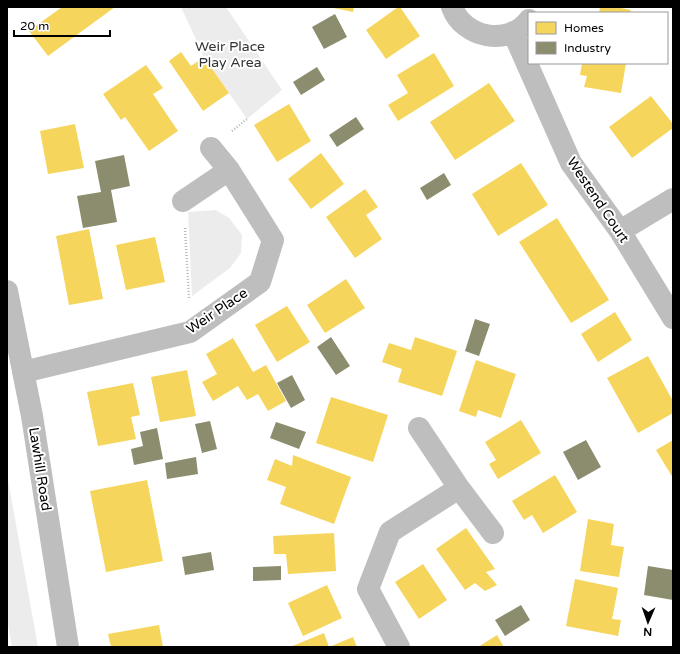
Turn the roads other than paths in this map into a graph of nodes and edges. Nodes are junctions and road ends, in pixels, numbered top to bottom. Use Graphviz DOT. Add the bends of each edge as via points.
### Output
graph roads {
  1 [pos="452,7"];
  2 [pos="521,26"];
  3 [pos="528,45"];
  4 [pos="535,64"];
  5 [pos="211,148"];
  6 [pos="229,170"];
  7 [pos="673,199"];
  8 [pos="184,201"];
  9 [pos="620,231"];
  10 [pos="7,292"];
  11 [pos="673,318"];
  12 [pos="23,372"];
  13 [pos="419,428"];
  14 [pos="459,488"];
  15 [pos="493,533"];
  16 [pos="68,647"];
  17 [pos="399,647"];
  1 -- 2 [label="street" via="462,22 473,31 486,36 500,36"];
  2 -- 3 [label="street, Westend Court"];
  4 -- 9 [label="street, Westend Court" via="571,163"];
  5 -- 6 [label="street, Weir Place"];
  6 -- 8 [label="street"];
  6 -- 12 [label="street, Weir Place" via="273,240 260,282 190,332"];
  7 -- 9 [label="street"];
  9 -- 11 [label="street, Westend Court"];
  10 -- 12 [label="street, Lawhill Road"];
  12 -- 16 [label="street, Lawhill Road"];
  13 -- 14 [label="street"];
  14 -- 15 [label="street"];
  14 -- 17 [label="street" via="390,532 368,589"];
}
